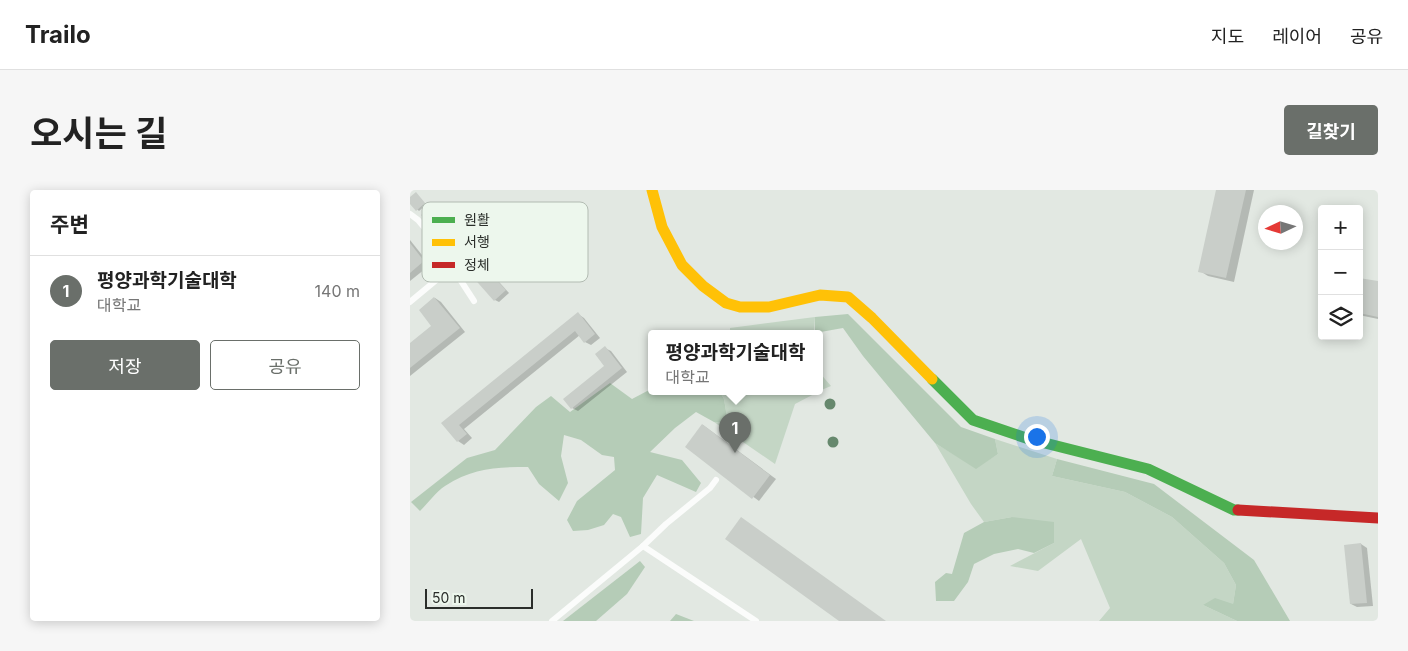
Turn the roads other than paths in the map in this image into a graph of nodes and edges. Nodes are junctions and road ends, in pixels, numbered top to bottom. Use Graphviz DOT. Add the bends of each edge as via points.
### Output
graph roads {
  1 [pos="652,190"];
  2 [pos="410,214"];
  3 [pos="422,225"];
  4 [pos="434,282"];
  5 [pos="462,282"];
  6 [pos="474,301"];
  7 [pos="410,302"];
  8 [pos="716,480"];
  9 [pos="1378,518"];
  10 [pos="643,546"];
  11 [pos="552,621"];
  12 [pos="756,621"];
  1 -- 9 [label="street" via="662,227 682,265 726,303 740,307 769,307 820,296 848,297 973,420 1029,439 1148,470 1234,510"];
  2 -- 3 [label="lane"];
  4 -- 7 [label="lane"];
  5 -- 6 [label="lane"];
  8 -- 10 [label="lane"];
  10 -- 11 [label="lane"];
  10 -- 12 [label="lane"];
}
